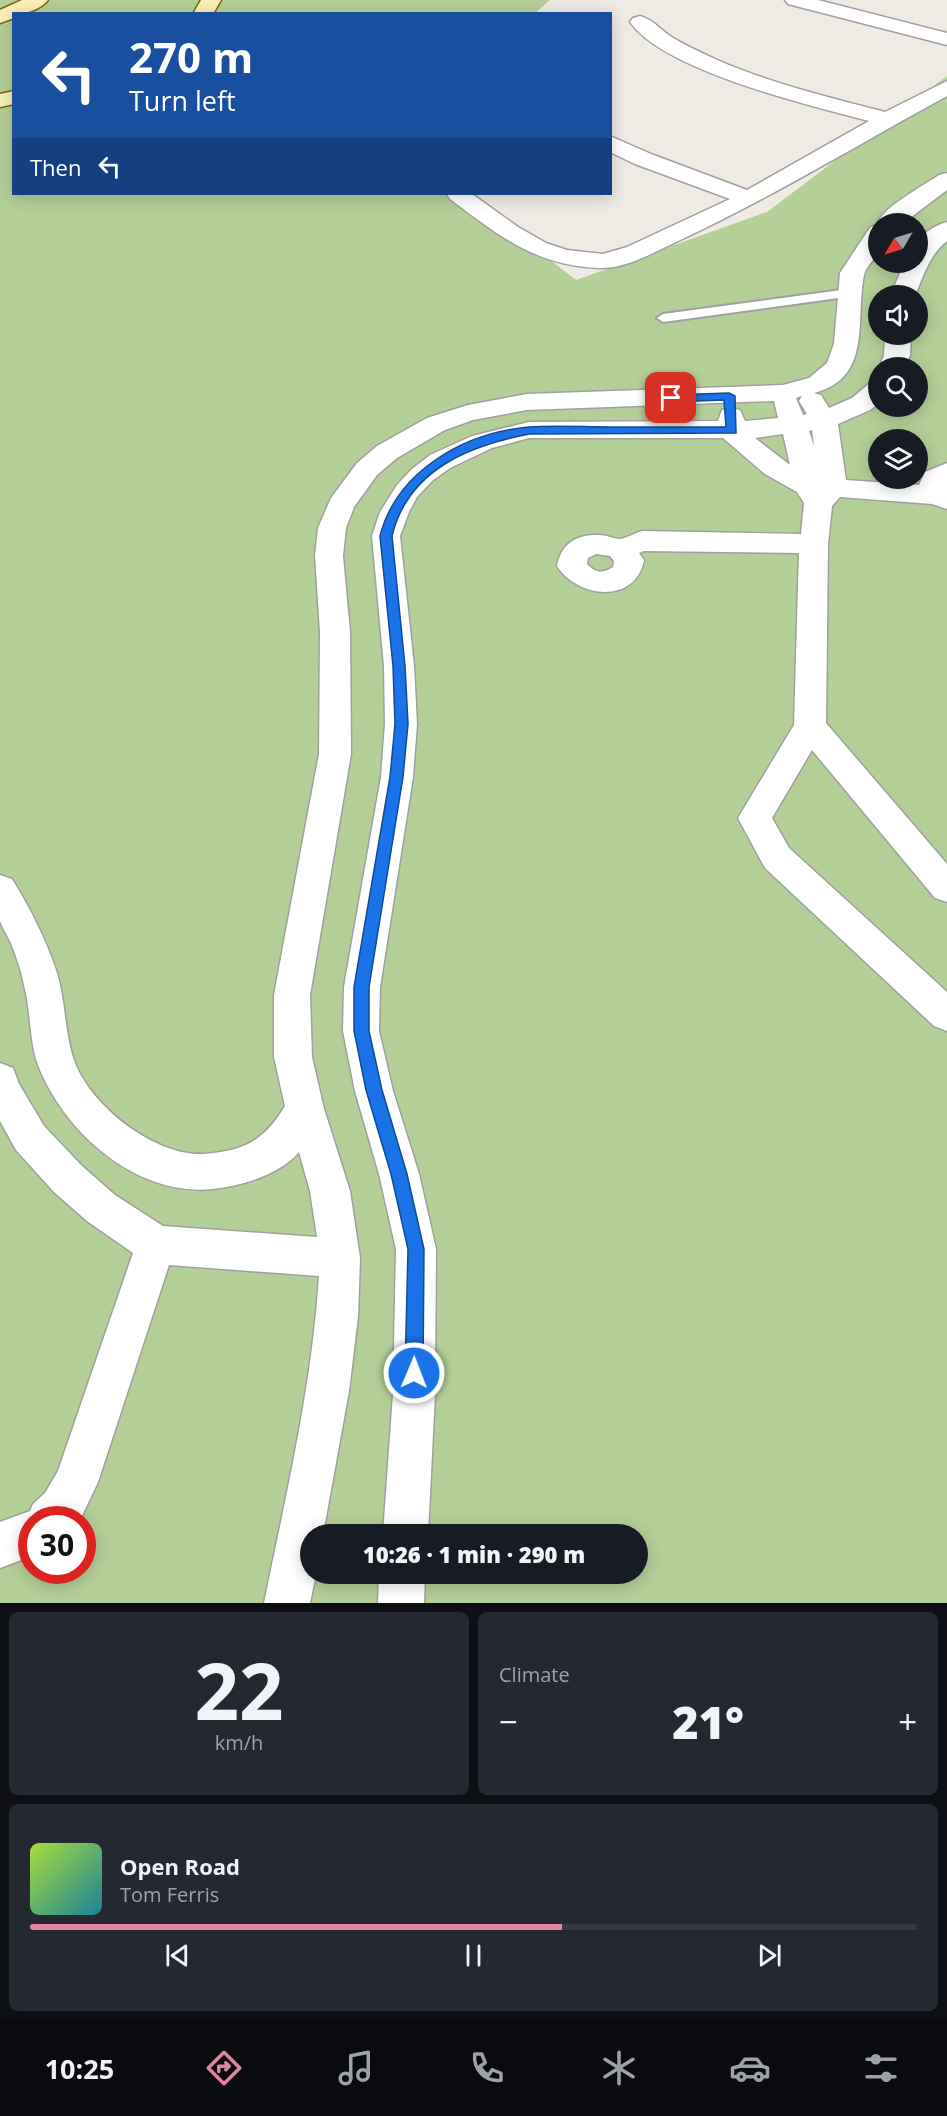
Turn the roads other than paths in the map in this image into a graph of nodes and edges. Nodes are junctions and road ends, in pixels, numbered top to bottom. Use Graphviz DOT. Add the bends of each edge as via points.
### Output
graph roads {
  1 [pos="38,0"];
  2 [pos="795,0"];
  3 [pos="0,17"];
  4 [pos="640,22"];
  5 [pos="947,39"];
  6 [pos="947,87"];
  7 [pos="886,120"];
  8 [pos="612,144"];
  9 [pos="947,180"];
  10 [pos="459,195"];
  11 [pos="749,198"];
  12 [pos="900,213"];
  13 [pos="947,229"];
  14 [pos="928,245"];
  15 [pos="868,246"];
  16 [pos="849,293"];
  17 [pos="663,318"];
  18 [pos="794,391"];
  19 [pos="729,396"];
  20 [pos="868,398"];
  21 [pos="808,422"];
  22 [pos="732,431"];
  23 [pos="944,489"];
  24 [pos="819,493"];
  25 [pos="814,544"];
  26 [pos="620,549"];
  27 [pos="810,726"];
  28 [pos="947,888"];
  29 [pos="0,889"];
  30 [pos="947,1015"];
  31 [pos="0,1080"];
  32 [pos="305,1109"];
  33 [pos="156,1245"];
  34 [pos="340,1258"];
  35 [pos="63,1506"];
  36 [pos="406,1524"];
  37 [pos="18,1538"];
  38 [pos="0,1545"];
  39 [pos="401,1584"];
  40 [pos="287,1603"];
  41 [pos="400,1603"];
  1 -- 3 [label="main road"];
  2 -- 5 [label="street"];
  4 -- 7 [label="street" via="656,36 730,73"];
  6 -- 7 [label="street"];
  7 -- 11 [label="street"];
  8 -- 11 [label="street"];
  9 -- 12 [label="street"];
  10 -- 11 [label="street" via="538,250 603,261 701,223"];
  13 -- 14 [label="street"];
  15 -- 16 [label="street" via="852,273"];
  16 -- 17 [label="lane"];
  16 -- 18 [label="street" via="847,344 838,366 818,384"];
  18 -- 19 [label="street"];
  18 -- 21 [label="street"];
  19 -- 22 [label="street"];
  19 -- 32 [label="street" via="527,402 468,413 436,424 387,452 367,469 341,505 332,528 329,556 335,632 335,754 292,994 293,1057"];
  20 -- 21 [label="street"];
  21 -- 22 [label="street"];
  21 -- 24 [label="street" via="802,452"];
  22 -- 24 [label="street" via="765,461"];
  22 -- 36 [label="street" via="529,430 498,437 472,445 433,466 400,500 389,521 386,536 401,724 397,777 362,987 361,1031 416,1249 414,1394"];
  23 -- 24 [label="street"];
  24 -- 25 [label="street"];
  25 -- 26 [label="street" via="642,541"];
  25 -- 27 [label="street"];
  27 -- 28 [label="street"];
  27 -- 30 [label="street" via="755,818 777,858"];
  29 -- 32 [label="street" via="22,925 42,984 57,1065 80,1106 115,1140 153,1162 192,1172 220,1171 251,1162 279,1146"];
  31 -- 33 [label="street" via="30,1138 68,1179 101,1208"];
  32 -- 34 [label="street" via="330,1191"];
  33 -- 34 [label="street"];
  33 -- 35 [label="street" via="75,1482"];
  34 -- 40 [label="street" via="328,1391"];
  37 -- 38 [label="street"];
  39 -- 41 [label="street"];
}
